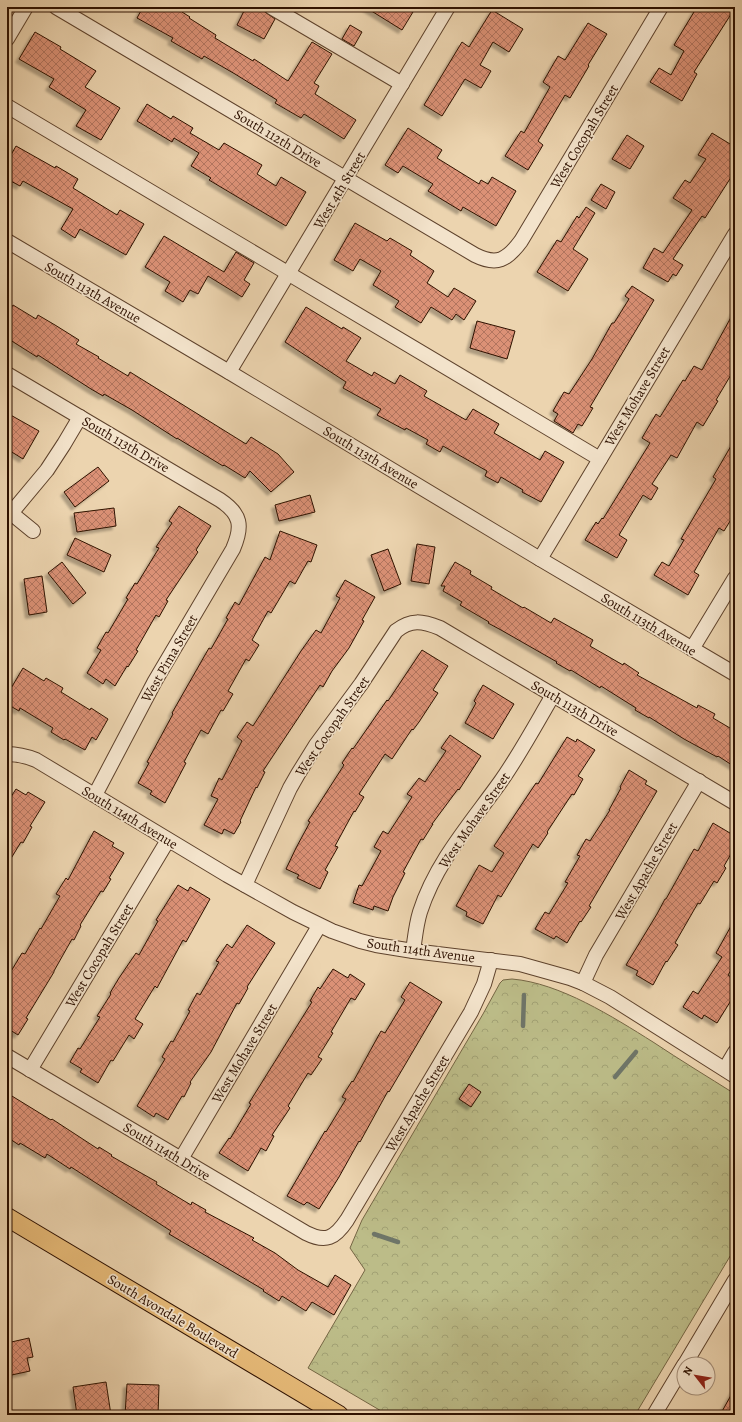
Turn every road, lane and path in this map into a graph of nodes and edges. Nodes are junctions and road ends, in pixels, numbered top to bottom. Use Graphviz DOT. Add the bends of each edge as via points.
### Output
graph roads {
  1 [pos="26,7"];
  2 [pos="56,7"];
  3 [pos="271,7"];
  4 [pos="448,7"];
  5 [pos="661,7"];
  6 [pos="7,39"];
  7 [pos="402,84"];
  8 [pos="7,106"];
  9 [pos="346,178"];
  10 [pos="735,234"];
  11 [pos="7,241"];
  12 [pos="502,260"];
  13 [pos="288,274"];
  14 [pos="229,372"];
  15 [pos="7,374"];
  16 [pos="80,417"];
  17 [pos="600,459"];
  18 [pos="9,516"];
  19 [pos="239,521"];
  20 [pos="33,531"];
  21 [pos="540,559"];
  22 [pos="735,578"];
  23 [pos="412,622"];
  24 [pos="692,649"];
  25 [pos="735,674"];
  26 [pos="552,695"];
  27 [pos="7,754"];
  28 [pos="699,780"];
  29 [pos="95,795"];
  30 [pos="735,803"];
  31 [pos="168,840"];
  32 [pos="245,885"];
  33 [pos="319,926"];
  34 [pos="413,951"];
  35 [pos="491,960"];
  36 [pos="583,983"];
  37 [pos="735,1052"];
  38 [pos="7,1056"];
  39 [pos="30,1070"];
  40 [pos="730,1072"];
  41 [pos="181,1159"];
  42 [pos="7,1217"];
  43 [pos="330,1238"];
  44 [pos="735,1280"];
  45 [pos="689,1356"];
  46 [pos="676,1378"];
  47 [pos="339,1415"];
  48 [pos="654,1415"];
  1 -- 6 [label="street"];
  2 -- 9 [label="street, South 112th Drive"];
  3 -- 7 [label="street"];
  4 -- 7 [label="street, West 4th Street"];
  5 -- 12 [label="street, West Cocopah Street" via="521,241 510,255"];
  7 -- 9 [label="street, West 4th Street"];
  8 -- 13 [label="street"];
  9 -- 12 [label="street, South 112th Drive" via="475,255 494,261"];
  9 -- 13 [label="street, West 4th Street"];
  10 -- 17 [label="street, West Mohave Street"];
  11 -- 14 [label="street, South 113th Avenue"];
  13 -- 14 [label="street, West 4th Street"];
  13 -- 17 [label="street"];
  14 -- 21 [label="street, South 113th Avenue"];
  15 -- 16 [label="street, South 113th Drive"];
  16 -- 18 [label="street" via="47,470"];
  16 -- 19 [label="street, South 113th Drive" via="220,500 234,512"];
  17 -- 21 [label="street, West Mohave Street"];
  18 -- 20 [label="street"];
  19 -- 29 [label="street, West Pima Street" via="233,549 155,680"];
  21 -- 24 [label="street, South 113th Avenue"];
  22 -- 24 [label="street"];
  23 -- 26 [label="street, South 113th Drive" via="422,622 440,628"];
  23 -- 32 [label="street, West Cocopah Street" via="396,631 310,755 290,788"];
  24 -- 25 [label="street, South 113th Avenue"];
  26 -- 28 [label="street, South 113th Drive"];
  26 -- 34 [label="street, West Mohave Street" via="518,755 441,866 420,913"];
  27 -- 29 [label="street, South 114th Avenue" via="27,756 36,760"];
  28 -- 30 [label="street, South 113th Drive"];
  28 -- 36 [label="street, West Apache Street" via="596,955"];
  29 -- 31 [label="street, South 114th Avenue"];
  31 -- 32 [label="street, South 114th Avenue"];
  31 -- 39 [label="street, West Cocopah Street"];
  32 -- 33 [label="street, South 114th Avenue"];
  33 -- 34 [label="street, South 114th Avenue" via="360,941"];
  33 -- 41 [label="street, West Mohave Street"];
  34 -- 35 [label="street, South 114th Avenue"];
  35 -- 36 [label="street, South 114th Avenue" via="537,968"];
  35 -- 43 [label="street, West Apache Street" via="484,984 468,1017 347,1220"];
  36 -- 40 [label="street, South 114th Avenue" via="625,1006"];
  37 -- 40 [label="street"];
  38 -- 39 [label="street, South 114th Drive"];
  39 -- 41 [label="street, South 114th Drive"];
  41 -- 43 [label="street, South 114th Drive" via="306,1233 322,1239"];
  42 -- 47 [label="main road, South Avondale Boulevard"];
  44 -- 45 [label="street"];
  46 -- 48 [label="street"];
}
